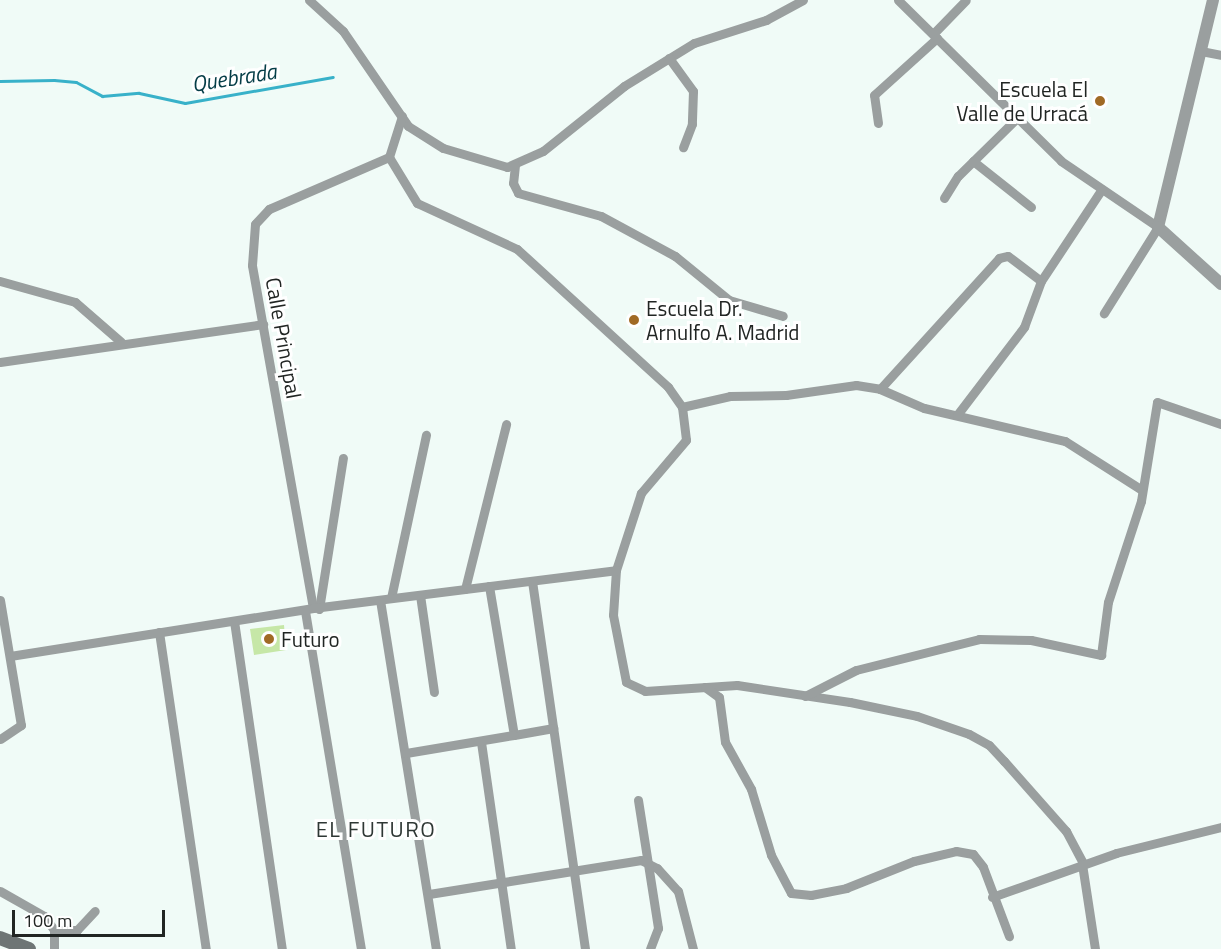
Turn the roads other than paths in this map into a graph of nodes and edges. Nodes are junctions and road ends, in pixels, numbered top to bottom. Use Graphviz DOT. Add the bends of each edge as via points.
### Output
graph roads {
  1 [pos="309,0"];
  2 [pos="803,0"];
  3 [pos="898,0"];
  4 [pos="966,0"];
  5 [pos="1213,0"];
  6 [pos="935,36"];
  7 [pos="1201,51"];
  8 [pos="1221,55"];
  9 [pos="669,58"];
  10 [pos="402,116"];
  11 [pos="1016,118"];
  12 [pos="878,123"];
  13 [pos="683,147"];
  14 [pos="389,157"];
  15 [pos="973,161"];
  16 [pos="515,165"];
  17 [pos="1102,189"];
  18 [pos="944,198"];
  19 [pos="1031,207"];
  20 [pos="1158,227"];
  21 [pos="0,281"];
  22 [pos="1041,281"];
  23 [pos="1221,284"];
  24 [pos="1104,313"];
  25 [pos="783,316"];
  26 [pos="262,324"];
  27 [pos="121,342"];
  28 [pos="0,362"];
  29 [pos="880,389"];
  30 [pos="682,407"];
  31 [pos="957,415"];
  32 [pos="506,424"];
  33 [pos="1221,424"];
  34 [pos="1221,429"];
  35 [pos="426,435"];
  36 [pos="343,458"];
  37 [pos="1142,490"];
  38 [pos="616,570"];
  39 [pos="532,581"];
  40 [pos="489,586"];
  41 [pos="465,589"];
  42 [pos="420,595"];
  43 [pos="391,598"];
  44 [pos="0,600"];
  45 [pos="380,600"];
  46 [pos="312,609"];
  47 [pos="234,621"];
  48 [pos="159,632"];
  49 [pos="10,656"];
  50 [pos="705,687"];
  51 [pos="434,692"];
  52 [pos="805,696"];
  53 [pos="553,728"];
  54 [pos="514,735"];
  55 [pos="0,739"];
  56 [pos="481,742"];
  57 [pos="406,753"];
  58 [pos="638,800"];
  59 [pos="1221,827"];
  60 [pos="647,862"];
  61 [pos="1083,864"];
  62 [pos="574,870"];
  63 [pos="502,884"];
  64 [pos="0,891"];
  65 [pos="429,894"];
  66 [pos="992,897"];
  67 [pos="95,911"];
  68 [pos="54,930"];
  69 [pos="1009,936"];
  70 [pos="0,938"];
  71 [pos="29,949"];
  72 [pos="54,949"];
  73 [pos="206,949"];
  74 [pos="282,949"];
  75 [pos="361,949"];
  76 [pos="436,949"];
  77 [pos="511,949"];
  78 [pos="585,949"];
  79 [pos="650,949"];
  80 [pos="693,949"];
  81 [pos="1095,949"];
  1 -- 10 [label="street" via="343,31"];
  2 -- 9 [label="street" via="766,20 723,30"];
  3 -- 6 [label="street"];
  4 -- 6 [label="street"];
  5 -- 7 [label="street"];
  6 -- 11 [label="street"];
  6 -- 12 [label="street" via="874,95"];
  7 -- 8 [label="street"];
  7 -- 20 [label="street"];
  9 -- 13 [label="street" via="693,91 693,114"];
  9 -- 16 [label="street" via="624,86 543,151"];
  10 -- 14 [label="street"];
  10 -- 16 [label="street" via="408,126 443,148 498,167"];
  11 -- 15 [label="street"];
  11 -- 17 [label="street" via="1061,160"];
  14 -- 26 [label="street, Calle Principal" via="268,209 255,224 252,265"];
  14 -- 30 [label="street" via="417,202 526,256 668,387"];
  15 -- 18 [label="street"];
  15 -- 19 [label="street"];
  16 -- 25 [label="street" via="513,183 518,193 601,216 675,256 729,300"];
  17 -- 20 [label="street"];
  17 -- 22 [label="street"];
  20 -- 23 [label="street"];
  20 -- 24 [label="street"];
  21 -- 27 [label="street" via="75,302"];
  22 -- 29 [label="street" via="1008,256 999,258"];
  22 -- 31 [label="street" via="1024,327"];
  26 -- 27 [label="street"];
  26 -- 46 [label="street, Calle Principal"];
  27 -- 28 [label="street"];
  29 -- 30 [label="street" via="856,385 786,395 729,396"];
  29 -- 31 [label="street"];
  30 -- 38 [label="street" via="686,440 641,493"];
  31 -- 37 [label="street" via="1065,441"];
  32 -- 41 [label="street"];
  33 -- 34 [label="street"];
  33 -- 37 [label="street" via="1157,402"];
  35 -- 43 [label="street"];
  36 -- 46 [label="street"];
  37 -- 52 [label="street" via="1108,602 1101,655 1031,640 979,639 856,670"];
  38 -- 39 [label="street"];
  38 -- 50 [label="street" via="616,652 626,682 645,691"];
  39 -- 40 [label="street"];
  39 -- 53 [label="street"];
  40 -- 41 [label="street"];
  40 -- 54 [label="street"];
  41 -- 42 [label="street"];
  42 -- 43 [label="street"];
  42 -- 51 [label="street"];
  43 -- 45 [label="street"];
  44 -- 49 [label="street"];
  45 -- 46 [label="street"];
  45 -- 57 [label="street"];
  46 -- 47 [label="street"];
  46 -- 75 [label="street, Calle Principal"];
  47 -- 48 [label="street"];
  47 -- 74 [label="street"];
  48 -- 49 [label="street"];
  48 -- 73 [label="street"];
  49 -- 55 [label="street" via="21,725"];
  50 -- 52 [label="street" via="737,685"];
  50 -- 66 [label="street" via="719,697 725,742 751,789 771,855 791,892 811,895 846,888 914,861 956,851 973,854 983,867"];
  52 -- 61 [label="street" via="917,716 990,745 1066,831"];
  53 -- 54 [label="street"];
  53 -- 62 [label="street"];
  54 -- 56 [label="street"];
  56 -- 57 [label="street"];
  56 -- 63 [label="street"];
  57 -- 65 [label="street"];
  58 -- 60 [label="street"];
  59 -- 61 [label="street" via="1164,838"];
  60 -- 62 [label="street"];
  60 -- 79 [label="street" via="658,928"];
  60 -- 80 [label="street" via="678,891"];
  61 -- 66 [label="street"];
  61 -- 81 [label="street"];
  62 -- 63 [label="street"];
  62 -- 78 [label="street"];
  63 -- 65 [label="street"];
  63 -- 77 [label="street"];
  64 -- 68 [label="street" via="44,916"];
  65 -- 76 [label="street"];
  66 -- 69 [label="street"];
  67 -- 68 [label="street" via="78,930"];
  68 -- 72 [label="street"];
  70 -- 71 [label="main road"];
}
